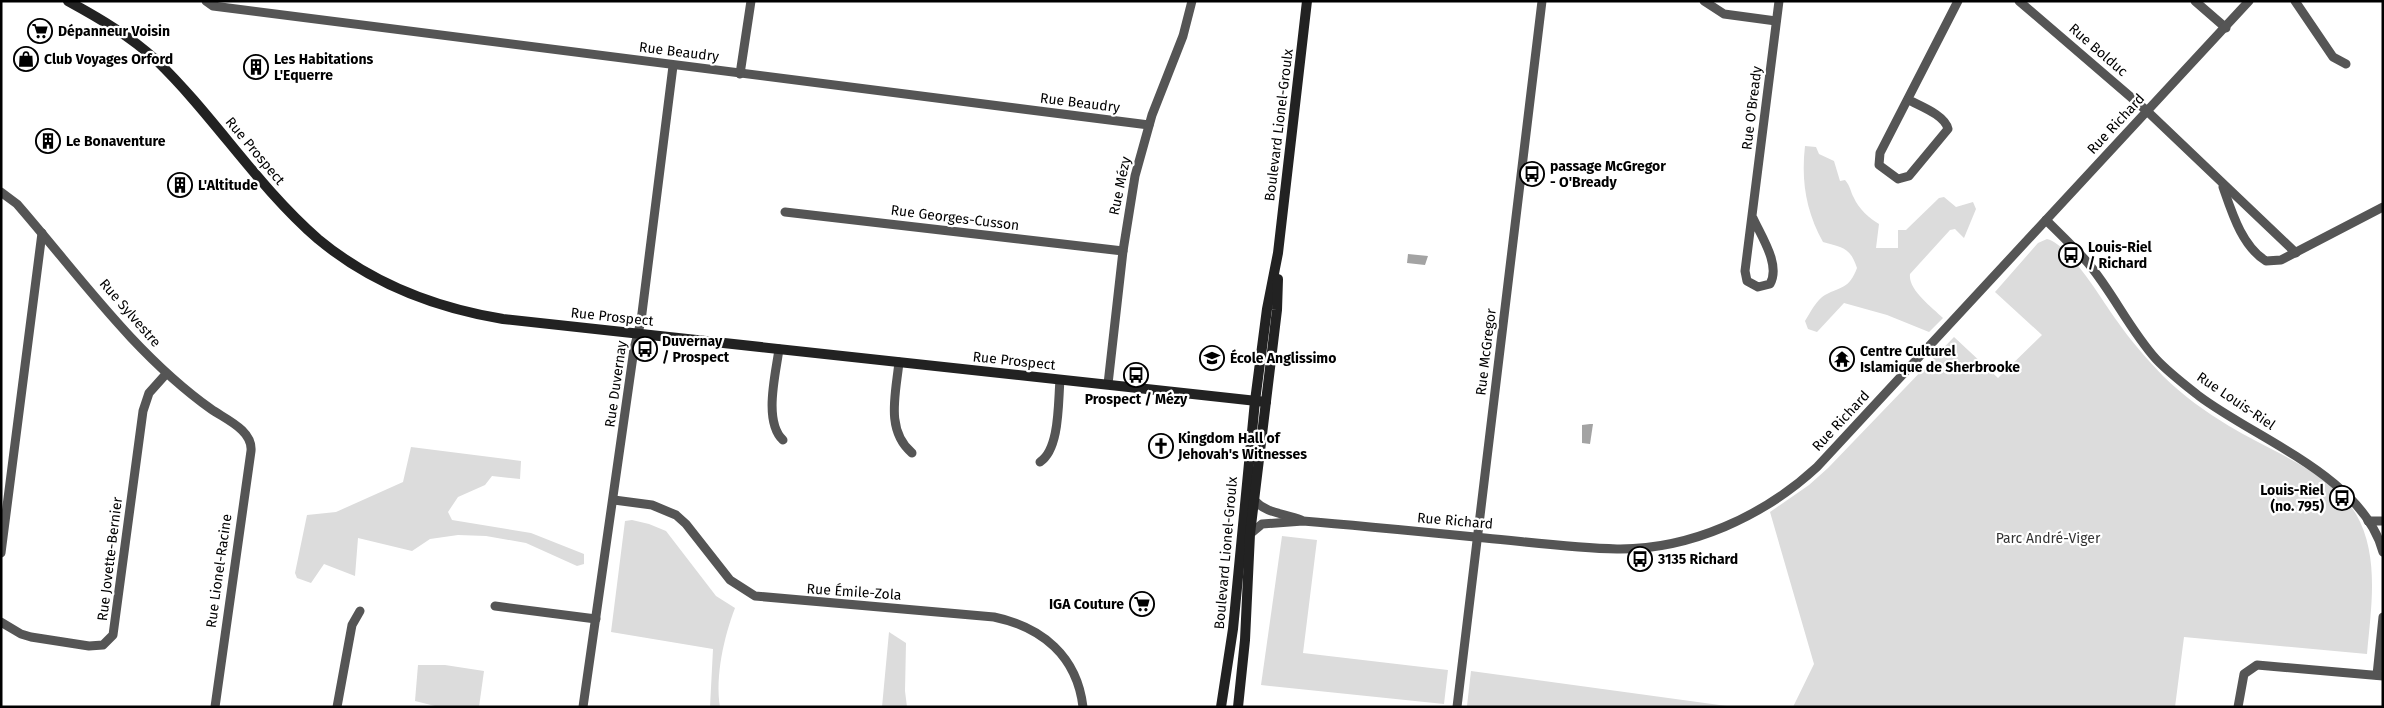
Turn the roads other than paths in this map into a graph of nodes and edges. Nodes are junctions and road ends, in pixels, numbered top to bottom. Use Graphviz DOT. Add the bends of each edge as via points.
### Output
graph roads {
  1 [pos="68,1"];
  2 [pos="206,1"];
  3 [pos="751,1"];
  4 [pos="1192,1"];
  5 [pos="1307,1"];
  6 [pos="1542,1"];
  7 [pos="1704,1"];
  8 [pos="1779,1"];
  9 [pos="1958,1"];
  10 [pos="2019,1"];
  11 [pos="2195,1"];
  12 [pos="2249,1"];
  13 [pos="2295,1"];
  14 [pos="1776,22"];
  15 [pos="2226,28"];
  16 [pos="2346,64"];
  17 [pos="673,66"];
  18 [pos="740,74"];
  19 [pos="1909,100"];
  20 [pos="2147,111"];
  21 [pos="1149,126"];
  22 [pos="2223,184"];
  23 [pos="1,192"];
  24 [pos="2383,207"];
  25 [pos="785,212"];
  26 [pos="1753,218"];
  27 [pos="2046,220"];
  28 [pos="42,233"];
  29 [pos="1123,251"];
  30 [pos="1278,253"];
  31 [pos="2296,253"];
  32 [pos="637,334"];
  33 [pos="779,349"];
  34 [pos="900,362"];
  35 [pos="166,374"];
  36 [pos="1060,380"];
  37 [pos="1108,384"];
  38 [pos="1255,401"];
  39 [pos="1266,402"];
  40 [pos="250,439"];
  41 [pos="783,440"];
  42 [pos="912,453"];
  43 [pos="1040,462"];
  44 [pos="614,500"];
  45 [pos="1254,500"];
  46 [pos="1303,521"];
  47 [pos="2368,521"];
  48 [pos="2383,521"];
  49 [pos="1250,534"];
  50 [pos="1478,537"];
  51 [pos="1,552"];
  52 [pos="2383,552"];
  53 [pos="495,606"];
  54 [pos="360,611"];
  55 [pos="2383,617"];
  56 [pos="596,619"];
  57 [pos="1,622"];
  58 [pos="2380,676"];
  59 [pos="215,707"];
  60 [pos="337,707"];
  61 [pos="583,707"];
  62 [pos="1083,707"];
  63 [pos="1221,707"];
  64 [pos="1238,707"];
  65 [pos="1457,707"];
  66 [pos="2238,707"];
  1 -- 32 [label="street, Rue Prospect" via="112,26 151,55 283,206 319,239 365,272 414,295 476,314"];
  2 -- 17 [label="street, Rue Beaudry" via="213,6"];
  3 -- 18 [label="street"];
  4 -- 21 [label="street, Rue Mézy" via="1183,36"];
  5 -- 30 [label="street, Boulevard Lionel-Groulx"];
  6 -- 50 [label="street, Rue McGregor"];
  7 -- 14 [label="street" via="1734,17"];
  8 -- 14 [label="street, Rue O'Bready"];
  9 -- 19 [label="street"];
  10 -- 20 [label="street, Rue Bolduc"];
  11 -- 15 [label="street"];
  12 -- 15 [label="street, Rue Richard"];
  13 -- 16 [label="street" via="2333,56"];
  14 -- 26 [label="street, Rue O'Bready"];
  15 -- 20 [label="street, Rue Richard"];
  17 -- 18 [label="street, Rue Beaudry"];
  17 -- 32 [label="street, Rue Duvernay"];
  18 -- 21 [label="street, Rue Beaudry"];
  19 -- 19 [label="street" via="1879,159 1883,169 1898,178 1908,176 1948,129 1938,116"];
  20 -- 22 [label="street, Rue Bolduc"];
  20 -- 27 [label="street, Rue Richard"];
  21 -- 29 [label="street, Rue Mézy" via="1131,195"];
  22 -- 31 [label="street, Rue Bolduc"];
  22 -- 31 [label="street, Rue Bolduc" via="2238,226 2259,257 2273,262"];
  23 -- 28 [label="street, Rue Sylvestre" via="17,204"];
  24 -- 31 [label="street"];
  25 -- 29 [label="street, Rue Georges-Cusson"];
  26 -- 26 [label="street, Rue O'Bready" via="1745,276 1750,285 1758,287 1770,284 1774,272"];
  27 -- 47 [label="street, Rue Louis-Riel" via="2088,264 2156,359 2199,397 2327,479 2352,499"];
  27 -- 50 [label="street, Rue Richard" via="1816,467 1784,494 1752,514 1694,537 1619,549"];
  28 -- 35 [label="street, Rue Sylvestre"];
  28 -- 51 [label="street"];
  29 -- 37 [label="street, Rue Mézy"];
  30 -- 38 [label="street, Boulevard Lionel-Groulx"];
  30 -- 39 [label="street, Boulevard Lionel-Groulx" via="1277,310"];
  32 -- 33 [label="street, Rue Prospect"];
  32 -- 44 [label="street, Rue Duvernay"];
  33 -- 34 [label="street, Rue Prospect"];
  33 -- 41 [label="street" via="772,415"];
  34 -- 36 [label="street, Rue Prospect"];
  34 -- 42 [label="street" via="894,424 900,440"];
  35 -- 40 [label="street, Rue Sylvestre"];
  35 -- 57 [label="street, Rue Jovette-Bernier" via="149,393 143,411 113,635 104,645 89,646 31,637"];
  36 -- 37 [label="street, Rue Prospect"];
  36 -- 43 [label="street" via="1053,446"];
  37 -- 38 [label="street, Rue Prospect"];
  38 -- 39 [label="street, Rue Prospect"];
  38 -- 63 [label="street, Boulevard Lionel-Groulx" via="1234,629"];
  39 -- 45 [label="street, Boulevard Lionel-Groulx"];
  40 -- 59 [label="street, Rue Lionel-Racine"];
  44 -- 56 [label="street, Rue Duvernay"];
  44 -- 62 [label="street, Rue Émile-Zola" via="652,505 676,515 730,580 755,596 994,617 1026,626 1050,641 1069,664"];
  45 -- 46 [label="street, Rue Richard" via="1270,512"];
  45 -- 49 [label="street, Boulevard Lionel-Groulx"];
  46 -- 49 [label="street, Rue Richard" via="1262,524"];
  46 -- 50 [label="street, Rue Richard"];
  47 -- 48 [label="street"];
  47 -- 52 [label="street, Rue Louis-Riel" via="2380,540"];
  49 -- 64 [label="street, Boulevard Lionel-Groulx"];
  50 -- 65 [label="street, Rue McGregor"];
  53 -- 56 [label="street"];
  54 -- 60 [label="street" via="352,625"];
  55 -- 58 [label="street"];
  56 -- 61 [label="street, Rue Duvernay"];
  58 -- 66 [label="street" via="2257,665 2244,674"];
}
